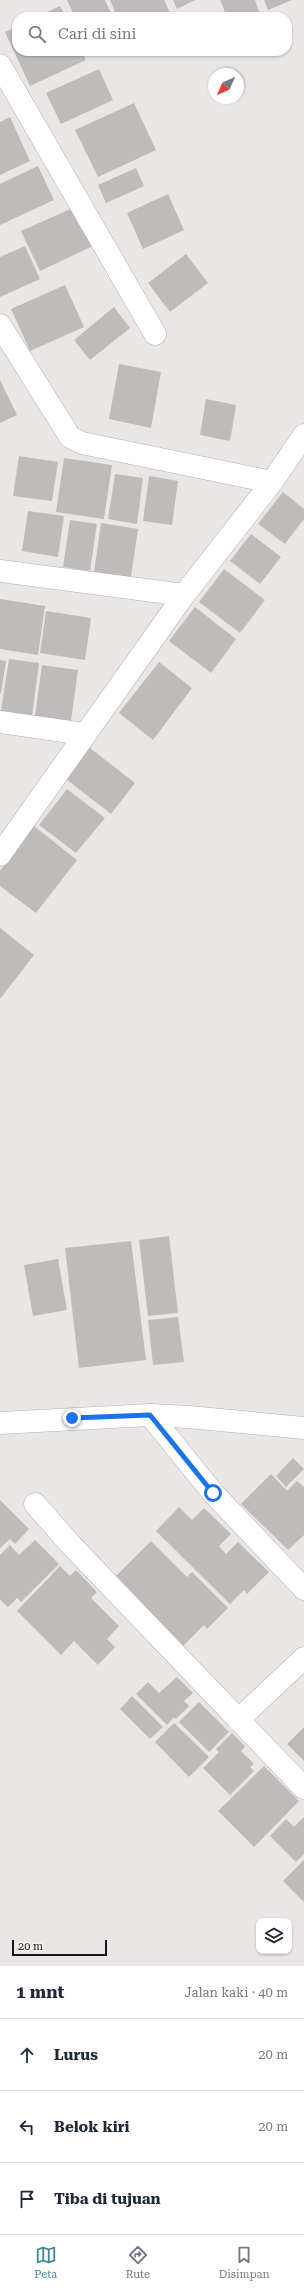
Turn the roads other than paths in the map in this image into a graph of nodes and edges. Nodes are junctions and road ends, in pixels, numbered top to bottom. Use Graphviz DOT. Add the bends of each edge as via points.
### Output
graph roads {
  1 [pos="0,65"];
  2 [pos="0,325"];
  3 [pos="155,334"];
  4 [pos="304,435"];
  5 [pos="272,482"];
  6 [pos="0,571"];
  7 [pos="184,595"];
  8 [pos="0,722"];
  9 [pos="84,734"];
  10 [pos="0,855"];
  11 [pos="150,1415"];
  12 [pos="0,1424"];
  13 [pos="304,1428"];
  14 [pos="35,1504"];
  15 [pos="304,1589"];
  16 [pos="304,1658"];
  17 [pos="238,1720"];
  18 [pos="304,1788"];
  1 -- 3 [label="street"];
  2 -- 5 [label="street" via="70,437 82,443"];
  4 -- 5 [label="street"];
  5 -- 7 [label="street"];
  6 -- 7 [label="street"];
  7 -- 9 [label="street"];
  8 -- 9 [label="street"];
  9 -- 10 [label="street"];
  11 -- 12 [label="street"];
  11 -- 13 [label="street"];
  11 -- 15 [label="street" via="213,1493"];
  14 -- 17 [label="street"];
  16 -- 17 [label="street"];
  17 -- 18 [label="street"];
}
